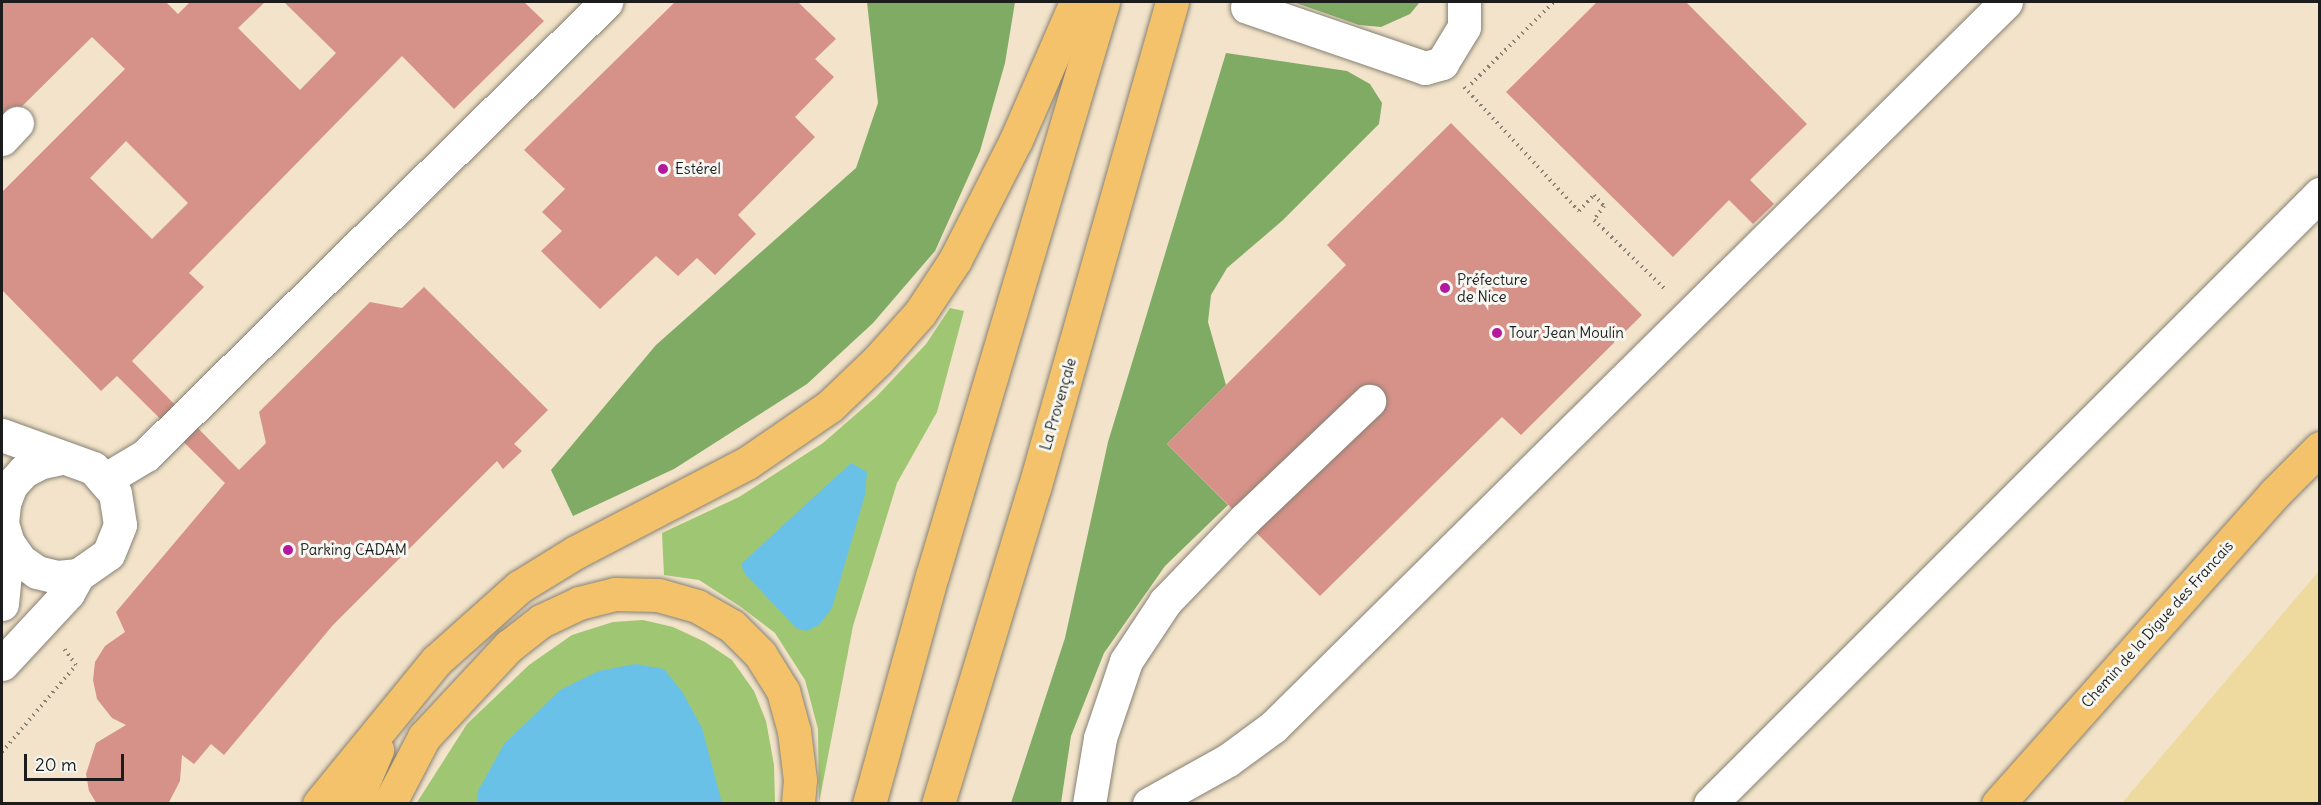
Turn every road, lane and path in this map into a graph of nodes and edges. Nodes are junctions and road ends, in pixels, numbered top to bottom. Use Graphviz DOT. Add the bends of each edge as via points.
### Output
graph roads {
  1 [pos="1076,2"];
  2 [pos="1103,2"];
  3 [pos="1172,2"];
  4 [pos="1464,2"];
  5 [pos="1554,2"];
  6 [pos="2006,2"];
  7 [pos="597,4"];
  8 [pos="1247,7"];
  9 [pos="1442,63"];
  10 [pos="1466,89"];
  11 [pos="2319,194"];
  12 [pos="1690,314"];
  13 [pos="1369,401"];
  14 [pos="2,435"];
  15 [pos="2319,448"];
  16 [pos="61,458"];
  17 [pos="106,479"];
  18 [pos="4,530"];
  19 [pos="78,575"];
  20 [pos="2,604"];
  21 [pos="43,621"];
  22 [pos="2,664"];
  23 [pos="391,718"];
  24 [pos="2,752"];
  25 [pos="319,804"];
  26 [pos="354,804"];
  27 [pos="389,804"];
  28 [pos="798,804"];
  29 [pos="869,804"];
  30 [pos="938,804"];
  31 [pos="1089,804"];
  32 [pos="1149,804"];
  33 [pos="1710,804"];
  34 [pos="1998,804"];
  1 -- 23 [label="main road" via="1016,140 955,260 920,313 878,360 830,406 747,463 576,552 519,587 437,660"];
  2 -- 29 [label="main road" via="932,576"];
  3 -- 30 [label="main road, La Provençale" via="1034,489"];
  4 -- 9 [label="street" via="1464,27"];
  5 -- 10 [label="path"];
  6 -- 12 [label="street"];
  7 -- 17 [label="street" via="146,455"];
  8 -- 9 [label="street" via="1425,68"];
  9 -- 10 [label="path"];
  10 -- 12 [label="path" via="1579,211 1594,195 1604,206 1594,220"];
  11 -- 33 [label="street"];
  12 -- 32 [label="street" via="1273,727 1228,760"];
  13 -- 31 [label="street" via="1165,602 1126,661 1100,738"];
  14 -- 16 [label="street"];
  15 -- 34 [label="main road, Chemin de la Digue des Francais"];
  16 -- 17 [label="street" via="78,461"];
  16 -- 18 [label="street" via="33,466 11,485"];
  17 -- 19 [label="street" via="120,509 116,540 95,567"];
  18 -- 19 [label="street" via="20,560 37,572 57,577"];
  18 -- 20 [label="street"];
  19 -- 21 [label="street"];
  21 -- 22 [label="street"];
  21 -- 24 [label="path" via="76,665"];
  23 -- 25 [label="main road"];
  23 -- 26 [label="main road"];
  27 -- 28 [label="main road" via="424,737 509,645 541,621 579,603 615,594 658,595 697,606 732,626 760,654 783,692 794,731 800,780"];
}
